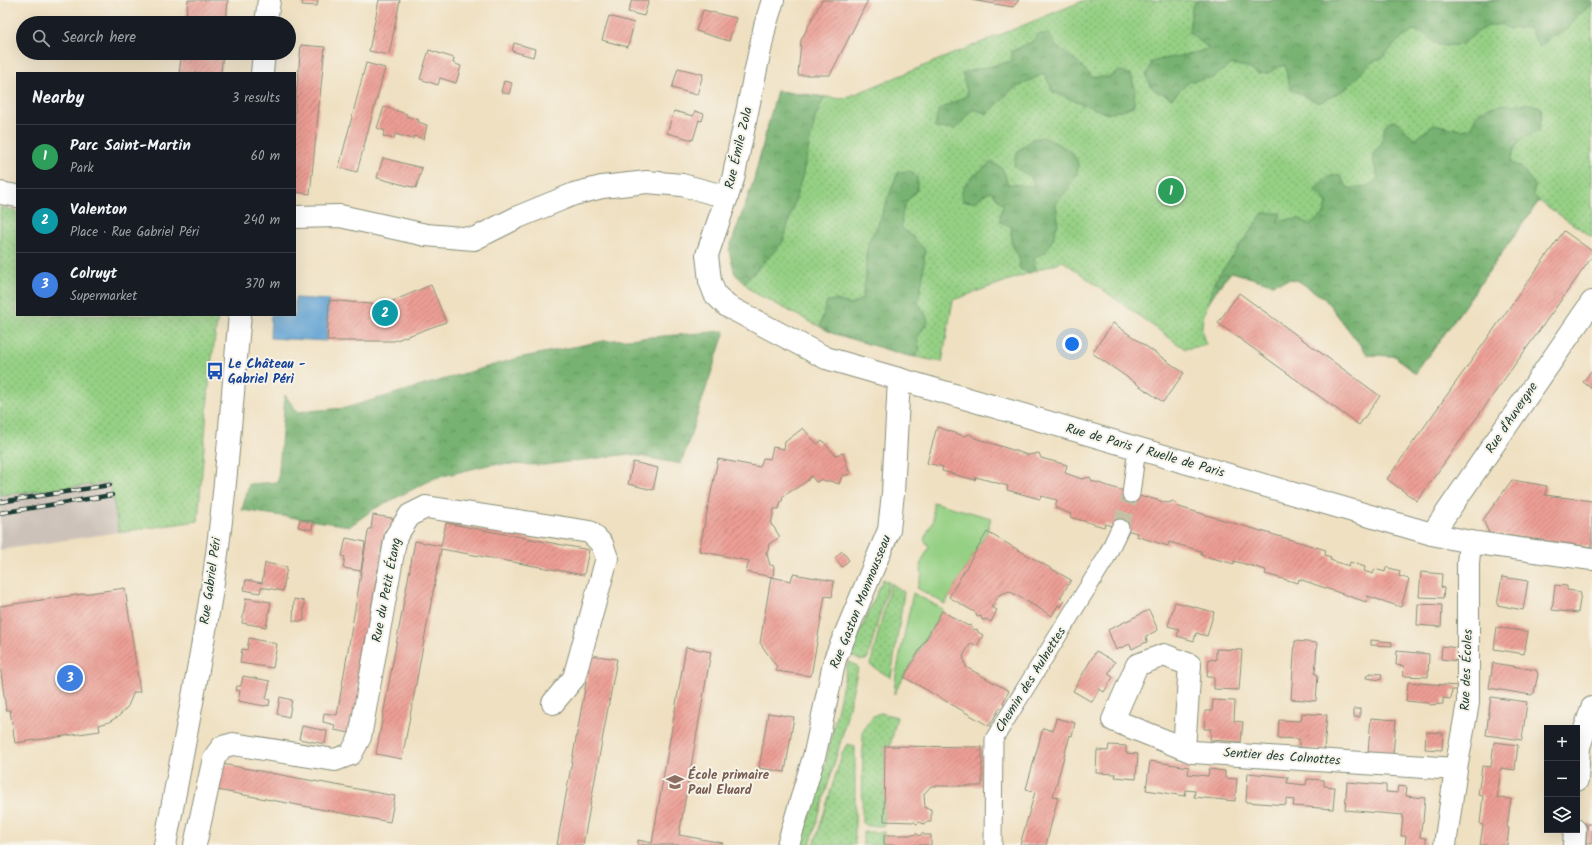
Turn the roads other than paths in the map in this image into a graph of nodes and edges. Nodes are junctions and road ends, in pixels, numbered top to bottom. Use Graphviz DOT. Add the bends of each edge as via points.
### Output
graph roads {
  1 [pos="268,0"];
  2 [pos="773,0"];
  3 [pos="267,16"];
  4 [pos="263,60"];
  5 [pos="262,72"];
  6 [pos="0,193"];
  7 [pos="16,196"];
  8 [pos="727,197"];
  9 [pos="296,217"];
  10 [pos="715,294"];
  11 [pos="1592,302"];
  12 [pos="240,316"];
  13 [pos="900,378"];
  14 [pos="1137,448"];
  15 [pos="1131,494"];
  16 [pos="1120,528"];
  17 [pos="1432,534"];
  18 [pos="1470,542"];
  19 [pos="1592,559"];
  20 [pos="553,703"];
  21 [pos="1592,708"];
  22 [pos="1184,748"];
  23 [pos="1578,761"];
  24 [pos="1456,769"];
  25 [pos="1575,833"];
  26 [pos="165,845"];
  27 [pos="195,845"];
  28 [pos="788,845"];
  29 [pos="992,845"];
  30 [pos="1445,845"];
  31 [pos="1574,845"];
  1 -- 3 [label="street"];
  2 -- 8 [label="street, Rue Émile Zola"];
  4 -- 5 [label="street"];
  6 -- 7 [label="street"];
  8 -- 9 [label="street" via="682,186 647,182 602,186 574,194 518,217 474,239 426,235 340,216"];
  8 -- 10 [label="street, Rue Émile Zola" via="707,255 710,281"];
  10 -- 13 [label="street, Rue de Paris / Ruelle de Paris" via="727,306 826,358"];
  11 -- 17 [label="street, Rue d'Auvergne"];
  12 -- 26 [label="street, Rue Gabriel Péri" via="212,588"];
  13 -- 14 [label="street, Rue de Paris / Ruelle de Paris"];
  13 -- 28 [label="street, Rue Gaston Monmousseau" via="889,530 835,659 815,753"];
  14 -- 15 [label="street"];
  14 -- 17 [label="street, Rue de Paris / Ruelle de Paris"];
  16 -- 29 [label="street, Chemin des Aulnettes" via="1106,558 994,739"];
  17 -- 18 [label="street, Rue de Paris / Ruelle de Paris"];
  18 -- 19 [label="street, Rue de Paris / Ruelle de Paris"];
  18 -- 24 [label="street, Rue des Écoles" via="1468,703"];
  20 -- 27 [label="street, Rue du Petit Étang" via="574,678 607,558 602,544 590,532 426,507 410,515 396,536 360,737 351,754 335,760 233,744 222,747 214,758"];
  21 -- 23 [label="street" via="1578,747"];
  22 -- 22 [label="street, Sentier des Colnottes" via="1113,720 1137,665 1164,655 1190,665"];
  22 -- 24 [label="street, Sentier des Colnottes" via="1193,752"];
  24 -- 30 [label="street, Rue des Écoles"];
  25 -- 31 [label="street"];
}
